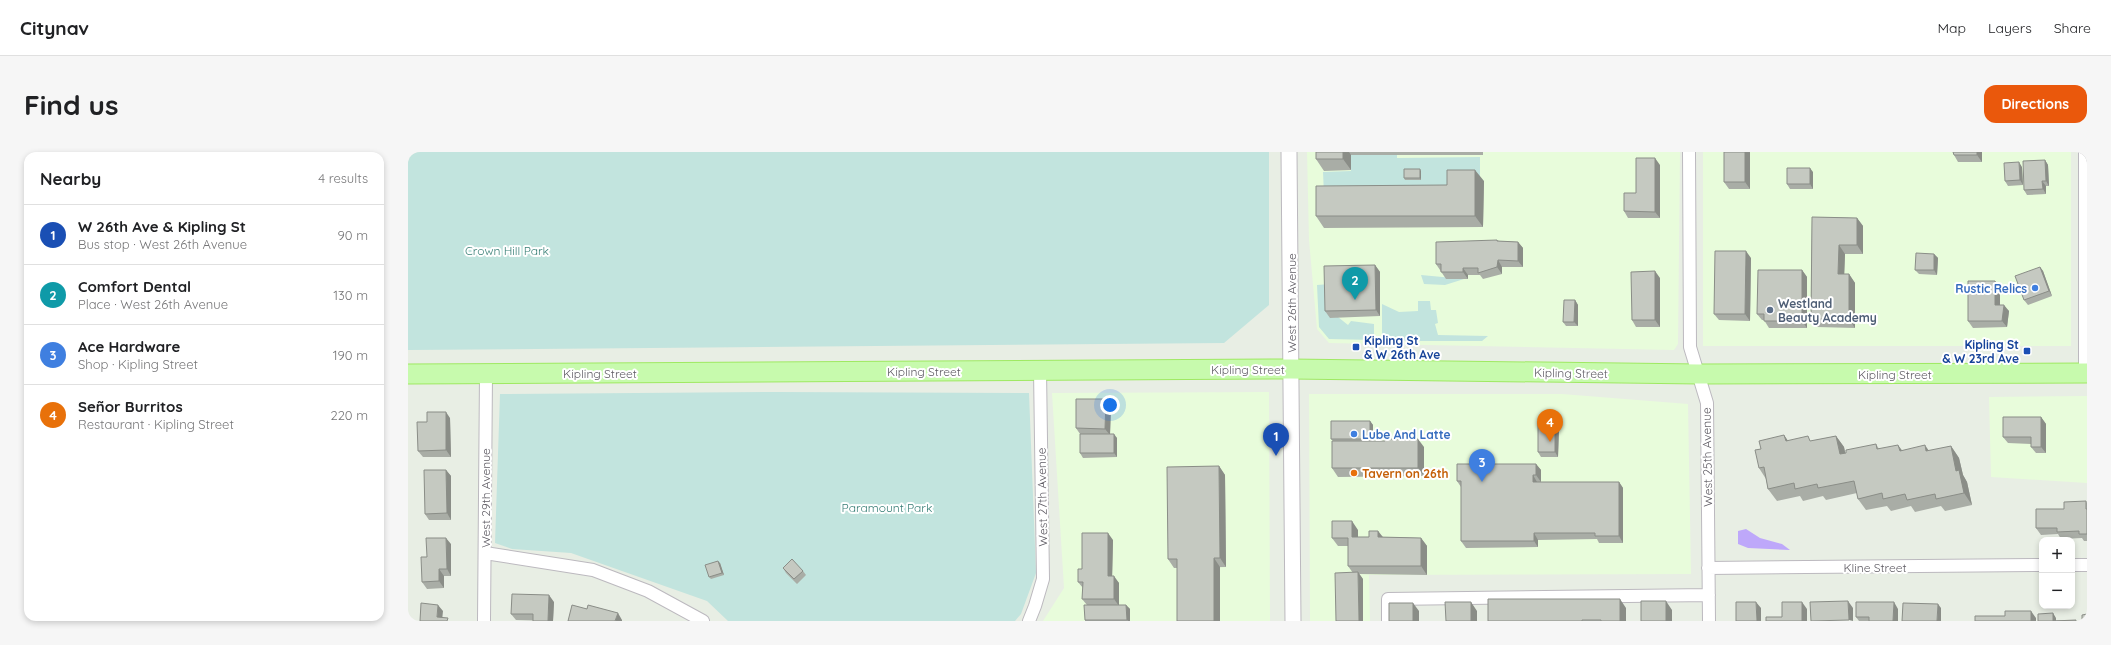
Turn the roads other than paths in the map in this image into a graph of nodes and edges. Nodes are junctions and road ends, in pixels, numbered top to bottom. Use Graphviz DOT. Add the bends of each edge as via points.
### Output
graph roads {
  1 [pos="1290,152"];
  2 [pos="1689,152"];
  3 [pos="2085,152"];
  4 [pos="1291,369"];
  5 [pos="1040,370"];
  6 [pos="2086,373"];
  7 [pos="408,374"];
  8 [pos="486,374"];
  9 [pos="1700,374"];
  10 [pos="485,553"];
  11 [pos="2039,565"];
  12 [pos="2075,565"];
  13 [pos="2087,565"];
  14 [pos="1708,568"];
  15 [pos="1709,595"];
  16 [pos="484,621"];
  17 [pos="703,621"];
  18 [pos="1029,621"];
  19 [pos="1293,621"];
  20 [pos="1388,621"];
  21 [pos="1709,621"];
  1 -- 4 [label="street, West 26th Avenue"];
  2 -- 9 [label="street, West 25th Avenue" via="1690,347"];
  3 -- 6 [label="street"];
  4 -- 5 [label="main road, Kipling Street"];
  4 -- 9 [label="main road, Kipling Street"];
  4 -- 19 [label="street, West 26th Avenue"];
  5 -- 8 [label="main road, Kipling Street"];
  5 -- 18 [label="street, West 27th Avenue" via="1043,578 1036,606"];
  6 -- 9 [label="main road, Kipling Street"];
  7 -- 8 [label="main road, Kipling Street"];
  8 -- 10 [label="street, West 29th Avenue"];
  9 -- 14 [label="street, West 25th Avenue" via="1706,403"];
  10 -- 16 [label="street, West 29th Avenue"];
  10 -- 17 [label="street" via="593,570 648,591"];
  11 -- 14 [label="street, Kline Street"];
  12 -- 13 [label="street"];
  14 -- 15 [label="street, West 25th Avenue"];
  15 -- 20 [label="street" via="1388,599"];
  15 -- 21 [label="street, West 25th Avenue"];
}
